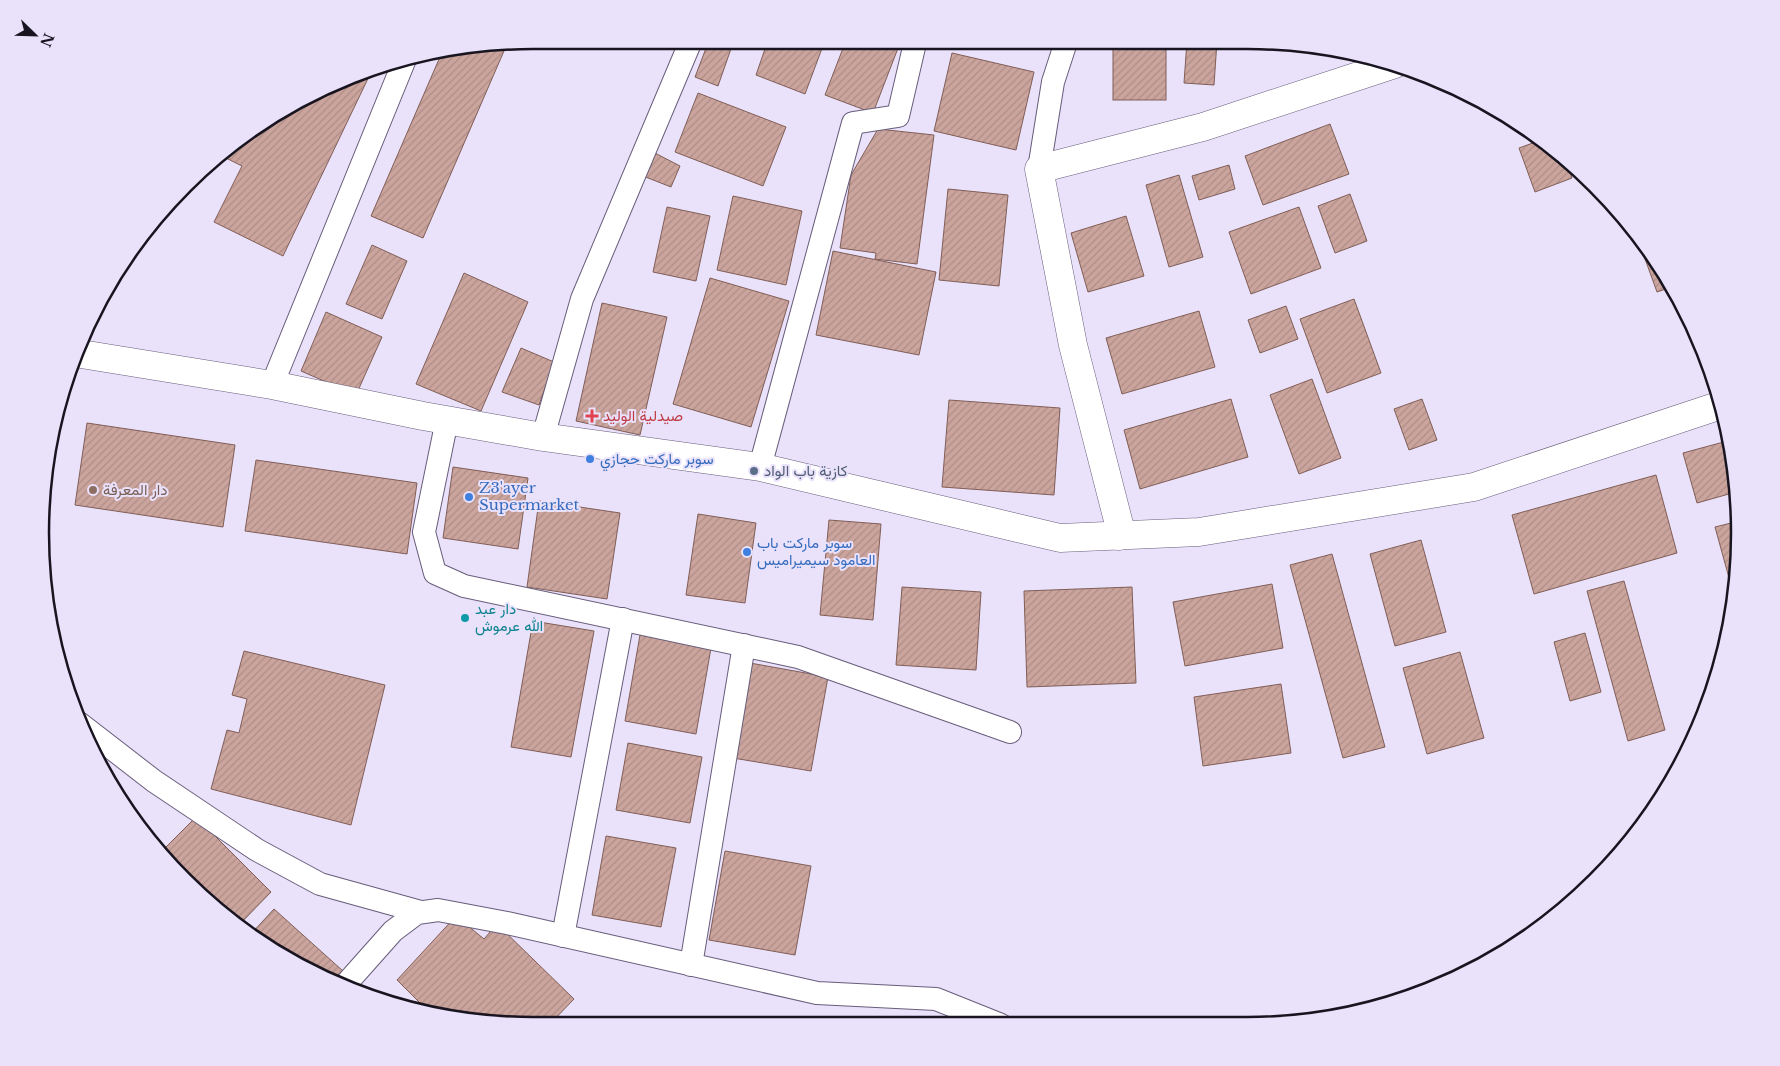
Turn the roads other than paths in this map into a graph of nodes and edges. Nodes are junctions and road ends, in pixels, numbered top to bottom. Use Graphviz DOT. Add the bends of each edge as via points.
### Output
graph roads {
  1 [pos="687,49"];
  2 [pos="913,49"];
  3 [pos="1064,49"];
  4 [pos="402,67"];
  5 [pos="1383,68"];
  6 [pos="1039,169"];
  7 [pos="83,354"];
  8 [pos="272,384"];
  9 [pos="1715,407"];
  10 [pos="447,420"];
  11 [pos="543,437"];
  12 [pos="760,467"];
  13 [pos="1119,536"];
  14 [pos="623,619"];
  15 [pos="744,645"];
  16 [pos="1010,732"];
  17 [pos="93,734"];
  18 [pos="421,912"];
  19 [pos="563,936"];
  20 [pos="692,965"];
  21 [pos="349,980"];
  22 [pos="981,1017"];
  1 -- 11 [label="street" via="582,299"];
  2 -- 12 [label="street" via="898,116 852,123"];
  3 -- 6 [label="street" via="1053,82"];
  4 -- 8 [label="street"];
  5 -- 6 [label="street" via="1203,127"];
  6 -- 13 [label="street" via="1073,345 1121,532"];
  7 -- 8 [label="street"];
  8 -- 10 [label="street"];
  9 -- 13 [label="street" via="1474,487 1199,532"];
  10 -- 11 [label="street"];
  10 -- 14 [label="street" via="424,532 435,573 464,586"];
  11 -- 12 [label="street"];
  12 -- 13 [label="street" via="1060,538"];
  14 -- 15 [label="street"];
  14 -- 19 [label="street"];
  15 -- 16 [label="street" via="798,657"];
  15 -- 20 [label="street"];
  17 -- 18 [label="street" via="154,780 257,850 320,884"];
  18 -- 19 [label="street" via="438,910"];
  18 -- 21 [label="street" via="393,931"];
  19 -- 20 [label="street"];
  20 -- 22 [label="street" via="817,993 936,999"];
}
